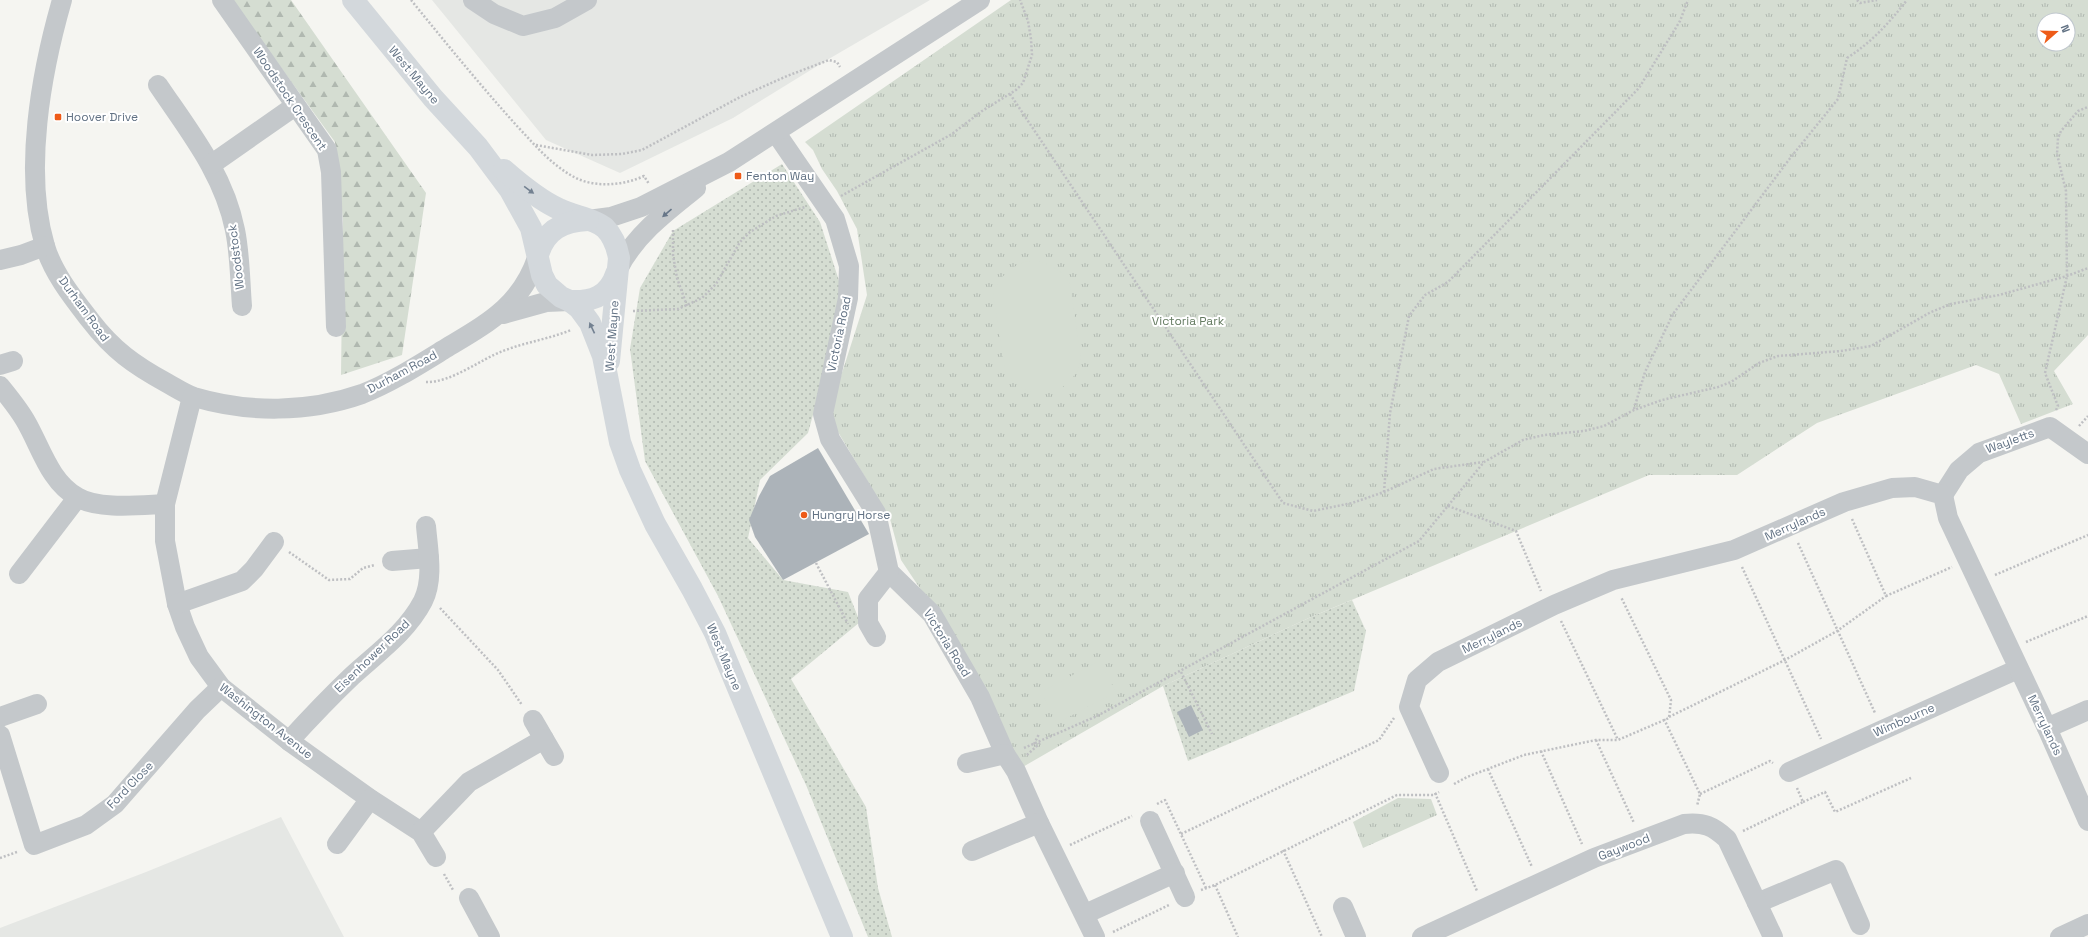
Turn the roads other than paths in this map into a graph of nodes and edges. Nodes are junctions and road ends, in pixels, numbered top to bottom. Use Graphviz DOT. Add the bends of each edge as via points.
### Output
graph roads {
  1 [pos="62,0"];
  2 [pos="222,0"];
  3 [pos="353,0"];
  4 [pos="473,0"];
  5 [pos="587,0"];
  6 [pos="976,1"];
  7 [pos="158,85"];
  8 [pos="295,106"];
  9 [pos="776,133"];
  10 [pos="478,147"];
  11 [pos="729,162"];
  12 [pos="212,164"];
  13 [pos="588,220"];
  14 [pos="45,246"];
  15 [pos="538,255"];
  16 [pos="0,260"];
  17 [pos="618,269"];
  18 [pos="570,301"];
  19 [pos="242,306"];
  20 [pos="495,317"];
  21 [pos="336,327"];
  22 [pos="609,378"];
  23 [pos="0,386"];
  24 [pos="192,396"];
  25 [pos="2088,454"];
  26 [pos="1943,495"];
  27 [pos="77,498"];
  28 [pos="165,504"];
  29 [pos="426,526"];
  30 [pos="274,542"];
  31 [pos="429,558"];
  32 [pos="392,561"];
  33 [pos="890,572"];
  34 [pos="19,574"];
  35 [pos="178,604"];
  36 [pos="876,638"];
  37 [pos="2018,669"];
  38 [pos="221,687"];
  39 [pos="37,704"];
  40 [pos="2088,710"];
  41 [pos="0,717"];
  42 [pos="533,720"];
  43 [pos="2047,728"];
  44 [pos="0,735"];
  45 [pos="289,742"];
  46 [pos="1005,754"];
  47 [pos="967,763"];
  48 [pos="1789,772"];
  49 [pos="1442,784"];
  50 [pos="370,799"];
  51 [pos="1146,814"];
  52 [pos="2088,821"];
  53 [pos="1039,823"];
  54 [pos="421,832"];
  55 [pos="337,844"];
  56 [pos="972,852"];
  57 [pos="436,857"];
  58 [pos="1175,873"];
  59 [pos="1185,897"];
  60 [pos="469,898"];
  61 [pos="1757,903"];
  62 [pos="1343,907"];
  63 [pos="1085,914"];
  64 [pos="2088,924"];
  65 [pos="1860,925"];
  66 [pos="1102,935"];
  67 [pos="490,937"];
  68 [pos="842,937"];
  69 [pos="1356,937"];
  70 [pos="1422,937"];
  71 [pos="1773,937"];
  72 [pos="2060,937"];
  1 -- 14 [label="street, Durham Road" via="41,96 34,165 35,193"];
  2 -- 8 [label="street, Woodstock Crescent"];
  3 -- 10 [label="main road, West Mayne" via="433,98"];
  4 -- 5 [label="street" via="494,14 523,26 555,18"];
  6 -- 9 [label="street"];
  7 -- 12 [label="street, Woodstock"];
  8 -- 12 [label="street"];
  8 -- 21 [label="street, Woodstock Crescent" via="327,150 331,172"];
  9 -- 11 [label="street"];
  9 -- 33 [label="street, Victoria Road" via="835,219 849,266 848,298 823,414 830,439 876,513"];
  10 -- 13 [label="main road, West Mayne, one-way" via="515,180 540,197 557,208"];
  10 -- 15 [label="main road, West Mayne" via="524,212"];
  11 -- 13 [label="street" via="640,207 611,217"];
  11 -- 17 [label="street, one-way" via="638,238"];
  12 -- 19 [label="street, Woodstock" via="235,230"];
  13 -- 15 [label="main road" via="574,221 552,231 545,238"];
  13 -- 17 [label="main road, West Mayne" via="604,227 611,236 617,246"];
  14 -- 16 [label="street" via="21,256"];
  14 -- 24 [label="street, Durham Road" via="54,268 74,300 113,348 142,369"];
  15 -- 18 [label="main road, West Mayne" via="547,285"];
  15 -- 20 [label="street, Durham Road" via="529,279 519,294"];
  17 -- 18 [label="main road, West Mayne" via="610,288 601,296 583,302"];
  17 -- 22 [label="main road, West Mayne" via="610,340"];
  18 -- 20 [label="street, Durham Road" via="529,306"];
  22 -- 18 [label="main road, West Mayne, one-way" via="590,323"];
  20 -- 24 [label="street, Durham Road" via="412,370 362,394 333,403 302,408 259,409"];
  22 -- 68 [label="main road, West Mayne" via="620,442 642,500 715,633"];
  23 -- 27 [label="street" via="25,420 53,476"];
  24 -- 28 [label="street, Washington Avenue"];
  25 -- 26 [label="street, Wayletts" via="2050,427 1979,453 1959,470"];
  26 -- 37 [label="street, Merrylands" via="1948,518"];
  26 -- 49 [label="street, Merrylands" via="1915,487 1892,488 1844,502 1734,550 1613,580 1438,662 1417,680 1409,707"];
  27 -- 28 [label="street" via="95,503"];
  27 -- 34 [label="street"];
  28 -- 35 [label="street, Washington Avenue" via="165,541"];
  29 -- 31 [label="street, Eisenhower Road"];
  30 -- 35 [label="street" via="242,581"];
  31 -- 32 [label="street"];
  31 -- 45 [label="street, Eisenhower Road" via="429,579 423,600 406,626 322,705"];
  33 -- 36 [label="street" via="868,599 868,623"];
  33 -- 46 [label="street, Victoria Road" via="932,614 980,697"];
  35 -- 38 [label="street, Washington Avenue" via="199,657"];
  37 -- 43 [label="street, Merrylands"];
  37 -- 48 [label="street, Wimbourne"];
  38 -- 44 [label="street, Ford Close" via="197,710 115,804 86,825 34,845"];
  38 -- 45 [label="street, Washington Avenue"];
  39 -- 41 [label="street"];
  40 -- 43 [label="street"];
  42 -- 54 [label="street" via="549,748 469,782"];
  43 -- 52 [label="street, Merrylands"];
  45 -- 50 [label="street, Washington Avenue"];
  46 -- 47 [label="street"];
  46 -- 53 [label="street, Victoria Road" via="1016,771"];
  50 -- 54 [label="street, Washington Avenue"];
  50 -- 55 [label="street"];
  51 -- 58 [label="street"];
  53 -- 56 [label="street"];
  53 -- 63 [label="street, Victoria Road"];
  54 -- 57 [label="street, Washington Avenue"];
  58 -- 59 [label="street"];
  58 -- 63 [label="street"];
  60 -- 67 [label="street"];
  61 -- 65 [label="street" via="1836,870"];
  61 -- 70 [label="street, Gaywood" via="1727,839 1715,827 1692,823 1590,860"];
  61 -- 71 [label="street, Gaywood"];
  62 -- 69 [label="street"];
  63 -- 66 [label="street, Victoria Road"];
  64 -- 72 [label="street"];
}
